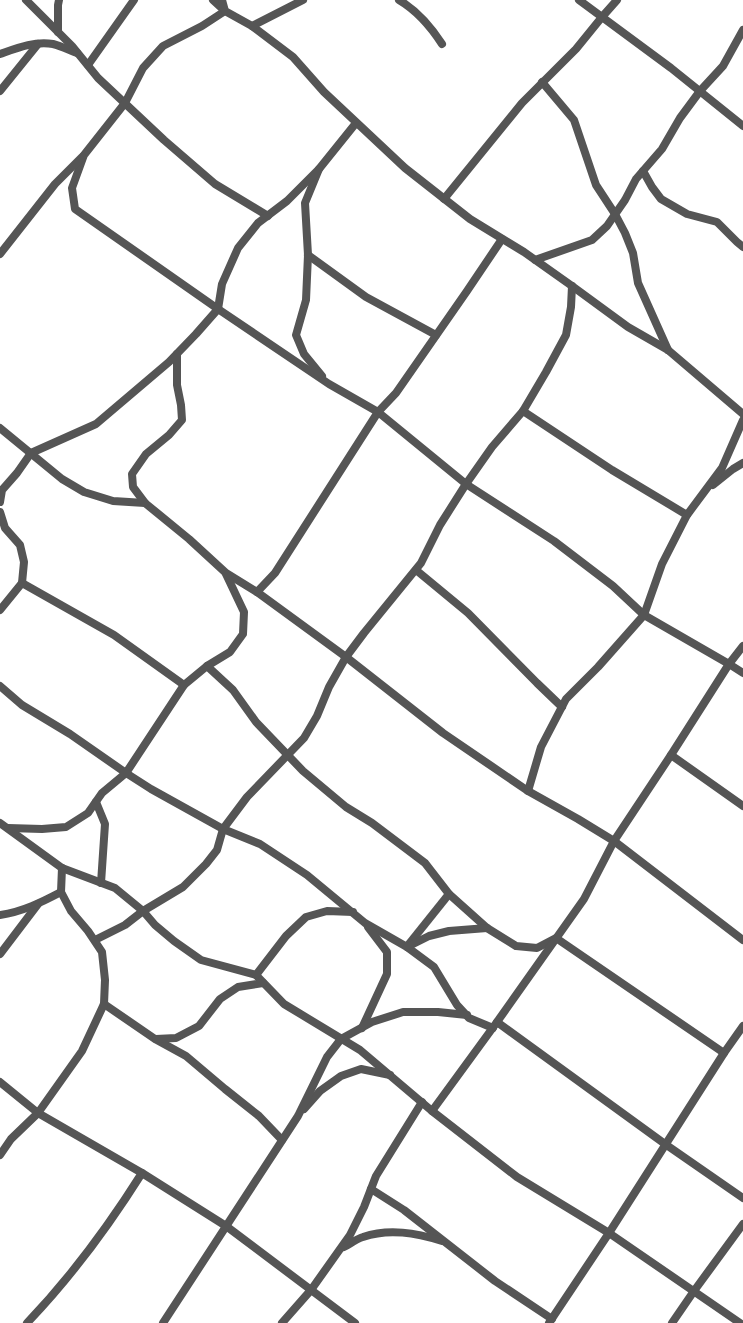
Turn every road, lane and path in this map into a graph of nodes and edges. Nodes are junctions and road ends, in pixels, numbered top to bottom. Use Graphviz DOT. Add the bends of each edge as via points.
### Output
graph roads {
  1 [pos="26,0"];
  2 [pos="59,0"];
  3 [pos="134,0"];
  4 [pos="213,0"];
  5 [pos="222,0"];
  6 [pos="303,0"];
  7 [pos="399,0"];
  8 [pos="579,0"];
  9 [pos="617,0"];
  10 [pos="225,11"];
  11 [pos="602,17"];
  12 [pos="252,26"];
  13 [pos="743,30"];
  14 [pos="58,32"];
  15 [pos="38,44"];
  16 [pos="442,44"];
  17 [pos="77,53"];
  18 [pos="0,54"];
  19 [pos="88,65"];
  20 [pos="542,82"];
  21 [pos="0,91"];
  22 [pos="700,91"];
  23 [pos="125,103"];
  24 [pos="356,123"];
  25 [pos="743,126"];
  26 [pos="84,155"];
  27 [pos="319,169"];
  28 [pos="643,171"];
  29 [pos="444,199"];
  30 [pos="615,214"];
  31 [pos="268,216"];
  32 [pos="502,239"];
  33 [pos="743,247"];
  34 [pos="0,254"];
  35 [pos="308,255"];
  36 [pos="535,260"];
  37 [pos="572,286"];
  38 [pos="218,309"];
  39 [pos="436,335"];
  40 [pos="668,350"];
  41 [pos="177,354"];
  42 [pos="329,384"];
  43 [pos="523,411"];
  44 [pos="378,412"];
  45 [pos="743,414"];
  46 [pos="743,420"];
  47 [pos="0,428"];
  48 [pos="31,453"];
  49 [pos="743,463"];
  50 [pos="466,484"];
  51 [pos="1,490"];
  52 [pos="704,493"];
  53 [pos="0,502"];
  54 [pos="145,503"];
  55 [pos="0,512"];
  56 [pos="687,515"];
  57 [pos="416,570"];
  58 [pos="226,574"];
  59 [pos="22,583"];
  60 [pos="257,592"];
  61 [pos="0,610"];
  62 [pos="644,615"];
  63 [pos="743,646"];
  64 [pos="346,657"];
  65 [pos="729,664"];
  66 [pos="207,666"];
  67 [pos="743,673"];
  68 [pos="184,685"];
  69 [pos="0,686"];
  70 [pos="562,707"];
  71 [pos="287,754"];
  72 [pos="671,755"];
  73 [pos="126,774"];
  74 [pos="528,791"];
  75 [pos="96,802"];
  76 [pos="743,806"];
  77 [pos="0,823"];
  78 [pos="7,828"];
  79 [pos="223,829"];
  80 [pos="614,841"];
  81 [pos="62,868"];
  82 [pos="101,883"];
  83 [pos="61,892"];
  84 [pos="449,894"];
  85 [pos="38,904"];
  86 [pos="143,911"];
  87 [pos="353,912"];
  88 [pos="0,915"];
  89 [pos="365,923"];
  90 [pos="487,928"];
  91 [pos="556,938"];
  92 [pos="95,940"];
  93 [pos="743,940"];
  94 [pos="407,947"];
  95 [pos="0,954"];
  96 [pos="256,975"];
  97 [pos="263,982"];
  98 [pos="104,1004"];
  99 [pos="467,1016"];
  100 [pos="495,1025"];
  101 [pos="743,1026"];
  102 [pos="362,1028"];
  103 [pos="155,1039"];
  104 [pos="341,1039"];
  105 [pos="724,1053"];
  106 [pos="391,1075"];
  107 [pos="0,1082"];
  108 [pos="422,1102"];
  109 [pos="432,1111"];
  110 [pos="38,1113"];
  111 [pos="298,1116"];
  112 [pos="282,1140"];
  113 [pos="665,1144"];
  114 [pos="0,1154"];
  115 [pos="142,1173"];
  116 [pos="371,1189"];
  117 [pos="743,1198"];
  118 [pos="743,1224"];
  119 [pos="226,1226"];
  120 [pos="609,1233"];
  121 [pos="446,1242"];
  122 [pos="341,1248"];
  123 [pos="311,1290"];
  124 [pos="694,1291"];
  125 [pos="550,1321"];
  126 [pos="27,1323"];
  127 [pos="163,1323"];
  128 [pos="282,1323"];
  129 [pos="355,1323"];
  130 [pos="672,1323"];
  131 [pos="740,1323"];
  1 -- 14 [label="street"];
  2 -- 14 [label="street"];
  3 -- 19 [label="street"];
  4 -- 10 [label="street"];
  5 -- 10 [label="street"];
  6 -- 12 [label="street"];
  7 -- 16 [label="street" via="408,5"];
  8 -- 11 [label="street"];
  9 -- 11 [label="street"];
  10 -- 12 [label="street"];
  10 -- 23 [label="street" via="163,46 143,68"];
  11 -- 20 [label="street" via="576,49"];
  11 -- 22 [label="street"];
  12 -- 24 [label="street" via="293,57"];
  13 -- 22 [label="street" via="723,66"];
  14 -- 17 [label="street"];
  15 -- 17 [label="street" via="52,44"];
  15 -- 18 [label="street"];
  15 -- 21 [label="street"];
  17 -- 19 [label="street"];
  19 -- 23 [label="street"];
  20 -- 29 [label="street"];
  20 -- 30 [label="street" via="574,120 596,184"];
  22 -- 25 [label="street"];
  22 -- 28 [label="street" via="662,149"];
  23 -- 26 [label="street"];
  23 -- 31 [label="street" via="216,184"];
  24 -- 27 [label="street"];
  24 -- 29 [label="street" via="405,168"];
  26 -- 34 [label="street" via="55,184"];
  26 -- 38 [label="street" via="72,188 75,208"];
  27 -- 31 [label="street"];
  27 -- 35 [label="street" via="305,203"];
  28 -- 30 [label="street"];
  28 -- 33 [label="street" via="661,199 687,214 717,222"];
  29 -- 32 [label="street"];
  30 -- 36 [label="street" via="592,240"];
  30 -- 40 [label="street" via="633,253 638,283"];
  31 -- 38 [label="street" via="258,223 238,248 222,284"];
  32 -- 36 [label="street"];
  32 -- 39 [label="street"];
  35 -- 39 [label="street" via="366,297"];
  35 -- 42 [label="street" via="306,300 296,335 304,354"];
  36 -- 37 [label="street"];
  37 -- 40 [label="street" via="628,327"];
  37 -- 43 [label="street" via="566,335"];
  38 -- 41 [label="street"];
  38 -- 42 [label="street"];
  39 -- 44 [label="street" via="396,393"];
  40 -- 45 [label="street"];
  41 -- 48 [label="street" via="96,424"];
  41 -- 54 [label="street" via="177,385 182,420 146,454 132,474 133,487"];
  42 -- 44 [label="street"];
  43 -- 50 [label="street" via="492,447"];
  43 -- 56 [label="street" via="612,470"];
  44 -- 50 [label="street"];
  44 -- 60 [label="street" via="275,573"];
  46 -- 52 [label="street" via="722,468"];
  47 -- 48 [label="street"];
  48 -- 51 [label="street"];
  48 -- 54 [label="street" via="62,479 84,492 114,501"];
  49 -- 52 [label="street"];
  50 -- 57 [label="street"];
  50 -- 62 [label="street" via="554,541 613,586"];
  51 -- 53 [label="street"];
  52 -- 56 [label="street"];
  54 -- 58 [label="street"];
  55 -- 59 [label="street" via="5,528 20,545 24,562"];
  56 -- 62 [label="street" via="662,564"];
  57 -- 64 [label="street"];
  57 -- 70 [label="street" via="468,613"];
  58 -- 60 [label="street"];
  58 -- 66 [label="street" via="244,612 243,634 230,652"];
  59 -- 61 [label="street"];
  59 -- 68 [label="street" via="114,635"];
  60 -- 64 [label="street"];
  62 -- 65 [label="street"];
  62 -- 70 [label="street"];
  63 -- 65 [label="street"];
  64 -- 71 [label="street" via="304,738"];
  64 -- 74 [label="street" via="443,733"];
  65 -- 67 [label="street"];
  65 -- 72 [label="street"];
  66 -- 68 [label="street"];
  66 -- 71 [label="street" via="233,690 256,722"];
  68 -- 73 [label="street"];
  69 -- 73 [label="street" via="22,705 70,734"];
  70 -- 74 [label="street" via="541,747"];
  71 -- 79 [label="street" via="247,797"];
  71 -- 84 [label="street" via="346,807 425,863"];
  72 -- 76 [label="street"];
  72 -- 80 [label="street"];
  73 -- 75 [label="street" via="102,793"];
  73 -- 79 [label="street"];
  74 -- 80 [label="street"];
  75 -- 78 [label="street" via="88,814 66,827 42,830"];
  75 -- 82 [label="street" via="105,824"];
  77 -- 78 [label="street"];
  78 -- 81 [label="street"];
  79 -- 86 [label="street" via="217,850 206,864 183,887"];
  79 -- 87 [label="street" via="260,844 307,875"];
  80 -- 91 [label="street" via="584,899"];
  80 -- 93 [label="street"];
  81 -- 82 [label="street"];
  81 -- 83 [label="street"];
  82 -- 86 [label="street" via="115,888"];
  83 -- 85 [label="street"];
  83 -- 92 [label="street" via="71,911"];
  84 -- 90 [label="street"];
  84 -- 94 [label="street"];
  85 -- 88 [label="street"];
  85 -- 95 [label="street"];
  86 -- 92 [label="street" via="125,925"];
  86 -- 96 [label="street" via="155,925 201,960"];
  87 -- 89 [label="street"];
  87 -- 96 [label="street" via="327,911 306,917 286,936"];
  89 -- 94 [label="street"];
  89 -- 102 [label="street" via="387,952 387,974"];
  90 -- 91 [label="street" via="516,946 537,948"];
  90 -- 94 [label="street" via="449,931 429,936"];
  91 -- 100 [label="street"];
  91 -- 105 [label="street"];
  92 -- 98 [label="street" via="102,952"];
  94 -- 99 [label="street" via="434,967 457,1005"];
  96 -- 97 [label="street"];
  97 -- 103 [label="street" via="238,987 220,999 199,1026 176,1038"];
  97 -- 104 [label="street" via="284,1004"];
  98 -- 103 [label="street"];
  98 -- 110 [label="street" via="82,1051"];
  99 -- 100 [label="street"];
  99 -- 102 [label="street" via="438,1012 403,1012"];
  100 -- 109 [label="street"];
  100 -- 113 [label="street"];
  101 -- 105 [label="street"];
  102 -- 104 [label="street"];
  103 -- 112 [label="street" via="186,1056 260,1116"];
  104 -- 106 [label="street" via="360,1050"];
  104 -- 111 [label="street" via="327,1057"];
  105 -- 113 [label="street"];
  106 -- 108 [label="street"];
  106 -- 111 [label="street" via="361,1069 341,1076 320,1091"];
  107 -- 110 [label="street"];
  108 -- 109 [label="street"];
  108 -- 116 [label="street" via="376,1176"];
  109 -- 120 [label="street" via="517,1177"];
  110 -- 114 [label="street" via="11,1139"];
  110 -- 115 [label="street"];
  111 -- 112 [label="street"];
  112 -- 119 [label="street"];
  113 -- 117 [label="street"];
  113 -- 120 [label="street"];
  115 -- 119 [label="street"];
  115 -- 126 [label="street" via="90,1250"];
  116 -- 121 [label="street"];
  116 -- 122 [label="street" via="350,1235"];
  118 -- 124 [label="street"];
  119 -- 123 [label="street"];
  119 -- 127 [label="street"];
  120 -- 124 [label="street"];
  120 -- 125 [label="street"];
  121 -- 122 [label="street" via="394,1232 362,1237"];
  121 -- 125 [label="street"];
  122 -- 123 [label="street"];
  123 -- 128 [label="street"];
  123 -- 129 [label="street"];
  124 -- 130 [label="street"];
  124 -- 131 [label="street"];
}
